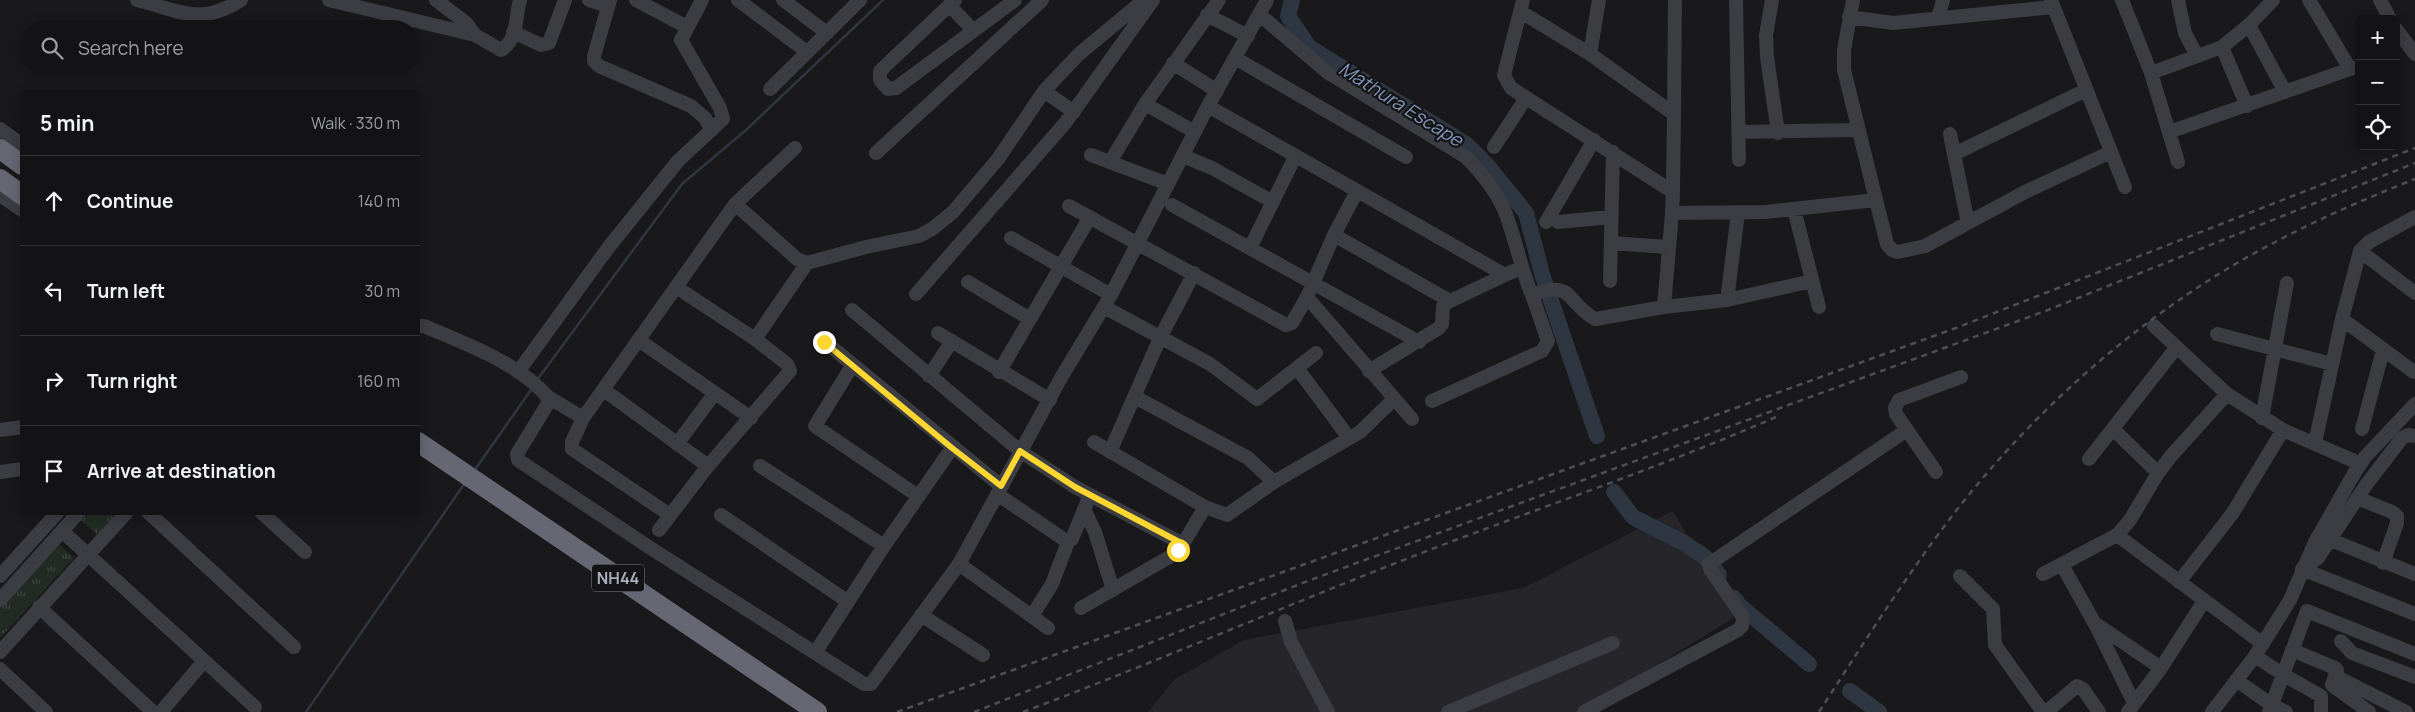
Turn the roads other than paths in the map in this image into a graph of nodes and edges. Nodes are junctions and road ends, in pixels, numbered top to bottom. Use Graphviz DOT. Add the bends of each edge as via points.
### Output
graph roads {
  1 [pos="137,0"];
  2 [pos="329,0"];
  3 [pos="436,0"];
  4 [pos="520,0"];
  5 [pos="565,0"];
  6 [pos="589,0"];
  7 [pos="636,0"];
  8 [pos="702,0"];
  9 [pos="738,0"];
  10 [pos="783,0"];
  11 [pos="860,0"];
  12 [pos="1015,0"];
  13 [pos="1042,0"];
  14 [pos="1144,0"];
  15 [pos="1153,0"];
  16 [pos="1219,0"];
  17 [pos="1267,0"];
  18 [pos="1599,0"];
  19 [pos="1675,0"];
  20 [pos="1736,0"];
  21 [pos="1772,0"];
  22 [pos="1853,0"];
  23 [pos="1943,0"];
  24 [pos="2122,0"];
  25 [pos="2178,0"];
  26 [pos="2273,0"];
  27 [pos="2309,0"];
  28 [pos="2380,0"];
  29 [pos="238,1"];
  30 [pos="609,3"];
  31 [pos="952,3"];
  32 [pos="2052,3"];
  33 [pos="1522,6"];
  34 [pos="1207,15"];
  35 [pos="1260,15"];
  36 [pos="2388,15"];
  37 [pos="1849,17"];
  38 [pos="1938,18"];
  39 [pos="412,20"];
  40 [pos="420,22"];
  41 [pos="2249,25"];
  42 [pos="687,27"];
  43 [pos="973,30"];
  44 [pos="513,32"];
  45 [pos="827,33"];
  46 [pos="2400,34"];
  47 [pos="474,35"];
  48 [pos="1248,36"];
  49 [pos="2222,47"];
  50 [pos="2412,51"];
  51 [pos="807,52"];
  52 [pos="1590,54"];
  53 [pos="2197,56"];
  54 [pos="1235,58"];
  55 [pos="1173,63"];
  56 [pos="2354,67"];
  57 [pos="2151,73"];
  58 [pos="770,89"];
  59 [pos="2086,90"];
  60 [pos="1044,91"];
  61 [pos="1217,91"];
  62 [pos="2285,92"];
  63 [pos="1526,98"];
  64 [pos="1145,104"];
  65 [pos="1208,106"];
  66 [pos="2247,106"];
  67 [pos="1074,112"];
  68 [pos="1674,114"];
  69 [pos="0,129"];
  70 [pos="712,130"];
  71 [pos="1858,130"];
  72 [pos="1195,132"];
  73 [pos="1739,132"];
  74 [pos="2170,132"];
  75 [pos="1778,133"];
  76 [pos="1950,134"];
  77 [pos="1594,140"];
  78 [pos="20,144"];
  79 [pos="1494,147"];
  80 [pos="795,148"];
  81 [pos="0,150"];
  82 [pos="876,152"];
  83 [pos="1613,152"];
  84 [pos="2111,152"];
  85 [pos="1954,154"];
  86 [pos="1091,155"];
  87 [pos="1183,156"];
  88 [pos="1295,157"];
  89 [pos="1406,157"];
  90 [pos="1739,160"];
  91 [pos="1110,162"];
  92 [pos="2178,162"];
  93 [pos="20,164"];
  94 [pos="0,179"];
  95 [pos="1168,184"];
  96 [pos="2125,187"];
  97 [pos="1357,191"];
  98 [pos="1673,192"];
  99 [pos="20,194"];
  100 [pos="0,195"];
  101 [pos="1876,200"];
  102 [pos="1273,202"];
  103 [pos="735,204"];
  104 [pos="1172,205"];
  105 [pos="1069,206"];
  106 [pos="20,209"];
  107 [pos="1794,209"];
  108 [pos="1672,213"];
  109 [pos="1738,213"];
  110 [pos="1090,217"];
  111 [pos="1611,217"];
  112 [pos="2415,217"];
  113 [pos="1968,223"];
  114 [pos="1334,235"];
  115 [pos="1012,238"];
  116 [pos="1137,242"];
  117 [pos="1611,243"];
  118 [pos="1668,247"];
  119 [pos="1250,248"];
  120 [pos="2360,251"];
  121 [pos="806,263"];
  122 [pos="1060,267"];
  123 [pos="1521,268"];
  124 [pos="1194,274"];
  125 [pos="1505,275"];
  126 [pos="1610,281"];
  127 [pos="1812,281"];
  128 [pos="968,282"];
  129 [pos="2287,282"];
  130 [pos="1313,283"];
  131 [pos="676,286"];
  132 [pos="2415,293"];
  133 [pos="916,294"];
  134 [pos="1535,294"];
  135 [pos="1307,297"];
  136 [pos="1727,300"];
  137 [pos="1107,301"];
  138 [pos="1450,301"];
  139 [pos="1664,308"];
  140 [pos="1819,308"];
  141 [pos="852,310"];
  142 [pos="1030,319"];
  143 [pos="2342,319"];
  144 [pos="420,326"];
  145 [pos="2154,326"];
  146 [pos="938,333"];
  147 [pos="2217,334"];
  148 [pos="1160,338"];
  149 [pos="755,339"];
  150 [pos="640,341"];
  151 [pos="952,341"];
  152 [pos="824,342"];
  153 [pos="1419,342"];
  154 [pos="2176,348"];
  155 [pos="2276,349"];
  156 [pos="2383,350"];
  157 [pos="1316,353"];
  158 [pos="2332,364"];
  159 [pos="852,366"];
  160 [pos="1297,368"];
  161 [pos="1369,371"];
  162 [pos="518,372"];
  163 [pos="999,372"];
  164 [pos="2414,372"];
  165 [pos="929,376"];
  166 [pos="1961,377"];
  167 [pos="540,390"];
  168 [pos="604,390"];
  169 [pos="715,393"];
  170 [pos="2227,394"];
  171 [pos="1135,397"];
  172 [pos="1394,399"];
  173 [pos="1050,400"];
  174 [pos="1432,402"];
  175 [pos="2415,404"];
  176 [pos="583,418"];
  177 [pos="751,418"];
  178 [pos="2262,418"];
  179 [pos="1412,419"];
  180 [pos="20,427"];
  181 [pos="2113,429"];
  182 [pos="2362,429"];
  183 [pos="0,430"];
  184 [pos="1907,430"];
  185 [pos="2283,430"];
  186 [pos="2415,436"];
  187 [pos="1349,438"];
  188 [pos="1094,442"];
  189 [pos="2315,443"];
  190 [pos="677,444"];
  191 [pos="420,448"];
  192 [pos="420,448"];
  193 [pos="952,448"];
  194 [pos="1020,451"];
  195 [pos="1110,452"];
  196 [pos="2089,459"];
  197 [pos="2352,460"];
  198 [pos="708,466"];
  199 [pos="760,466"];
  200 [pos="20,469"];
  201 [pos="0,472"];
  202 [pos="1936,472"];
  203 [pos="2158,473"];
  204 [pos="1274,482"];
  205 [pos="999,490"];
  206 [pos="1090,495"];
  207 [pos="918,496"];
  208 [pos="2357,498"];
  209 [pos="1205,507"];
  210 [pos="1084,509"];
  211 [pos="670,514"];
  212 [pos="54,515"];
  213 [pos="75,515"];
  214 [pos="124,515"];
  215 [pos="151,515"];
  216 [pos="264,515"];
  217 [pos="721,515"];
  218 [pos="659,530"];
  219 [pos="62,531"];
  220 [pos="2117,535"];
  221 [pos="2331,540"];
  222 [pos="1068,542"];
  223 [pos="1183,544"];
  224 [pos="884,546"];
  225 [pos="305,552"];
  226 [pos="87,554"];
  227 [pos="2383,563"];
  228 [pos="958,564"];
  229 [pos="2062,565"];
  230 [pos="2302,569"];
  231 [pos="2043,574"];
  232 [pos="2415,574"];
  233 [pos="0,576"];
  234 [pos="1960,576"];
  235 [pos="2179,582"];
  236 [pos="1113,590"];
  237 [pos="0,600"];
  238 [pos="2290,600"];
  239 [pos="847,601"];
  240 [pos="2204,601"];
  241 [pos="39,607"];
  242 [pos="1081,608"];
  243 [pos="2307,611"];
  244 [pos="2415,614"];
  245 [pos="921,615"];
  246 [pos="1032,616"];
  247 [pos="1285,621"];
  248 [pos="2095,624"];
  249 [pos="1048,628"];
  250 [pos="2341,642"];
  251 [pos="1613,643"];
  252 [pos="294,647"];
  253 [pos="2259,650"];
  254 [pos="2292,650"];
  255 [pos="0,652"];
  256 [pos="815,653"];
  257 [pos="2415,654"];
  258 [pos="983,655"];
  259 [pos="204,661"];
  260 [pos="2161,668"];
  261 [pos="0,669"];
  262 [pos="2284,675"];
  263 [pos="2335,676"];
  264 [pos="2415,677"];
  265 [pos="2236,680"];
  266 [pos="255,707"];
  267 [pos="2131,708"];
  268 [pos="2270,709"];
  269 [pos="2218,710"];
  270 [pos="46,712"];
  271 [pos="153,712"];
  272 [pos="161,712"];
  273 [pos="795,712"];
  274 [pos="817,712"];
  275 [pos="1328,712"];
  276 [pos="1448,712"];
  277 [pos="1584,712"];
  278 [pos="2044,712"];
  279 [pos="2099,712"];
  280 [pos="2286,712"];
  281 [pos="2321,712"];
  282 [pos="2369,712"];
  283 [pos="2406,712"];
  1 -- 29 [label="street" via="204,16 215,14"];
  2 -- 39 [label="street"];
  3 -- 47 [label="street" via="466,23"];
  4 -- 44 [label="street" via="519,18"];
  5 -- 44 [label="street" via="549,43 541,45"];
  6 -- 30 [label="street"];
  7 -- 42 [label="street"];
  8 -- 42 [label="street"];
  9 -- 51 [label="street"];
  10 -- 45 [label="street"];
  11 -- 45 [label="street"];
  12 -- 43 [label="street"];
  13 -- 82 [label="street"];
  14 -- 60 [label="street" via="1079,54"];
  15 -- 67 [label="street"];
  16 -- 34 [label="street"];
  17 -- 35 [label="street"];
  18 -- 52 [label="street"];
  19 -- 68 [label="street"];
  20 -- 73 [label="street"];
  21 -- 75 [label="street" via="1766,35"];
  22 -- 37 [label="street"];
  23 -- 38 [label="street"];
  24 -- 57 [label="street"];
  25 -- 53 [label="street" via="2185,33"];
  26 -- 41 [label="street"];
  27 -- 56 [label="street"];
  28 -- 36 [label="street"];
  30 -- 70 [label="street" via="594,61 691,106"];
  31 -- 43 [label="street"];
  31 -- 43 [label="street" via="880,71 880,80 888,89 896,88"];
  32 -- 38 [label="street"];
  32 -- 59 [label="street"];
  33 -- 52 [label="street"];
  33 -- 63 [label="street" via="1504,75 1511,88"];
  34 -- 48 [label="street"];
  34 -- 55 [label="street"];
  35 -- 48 [label="street"];
  35 -- 123 [label="street" via="1327,72 1466,158 1492,186 1503,207"];
  37 -- 38 [label="street" via="1893,23"];
  37 -- 71 [label="street" via="1844,70"];
  40 -- 47 [label="street"];
  41 -- 49 [label="street"];
  41 -- 62 [label="street"];
  42 -- 70 [label="street" via="681,40 722,113 723,119"];
  44 -- 47 [label="street" via="501,50"];
  45 -- 51 [label="street"];
  46 -- 50 [label="street"];
  48 -- 54 [label="street"];
  49 -- 53 [label="street"];
  49 -- 66 [label="street"];
  51 -- 58 [label="street"];
  52 -- 68 [label="street"];
  53 -- 57 [label="street"];
  54 -- 61 [label="street"];
  54 -- 89 [label="street"];
  55 -- 61 [label="street"];
  55 -- 64 [label="street"];
  56 -- 62 [label="street"];
  57 -- 74 [label="street"];
  59 -- 84 [label="street"];
  59 -- 85 [label="street"];
  60 -- 67 [label="street"];
  60 -- 121 [label="street" via="998,159 953,212 932,229 919,236"];
  61 -- 65 [label="street"];
  62 -- 66 [label="street"];
  63 -- 77 [label="street"];
  63 -- 79 [label="street"];
  64 -- 72 [label="street"];
  64 -- 91 [label="street"];
  65 -- 72 [label="street"];
  65 -- 88 [label="street"];
  66 -- 74 [label="street"];
  67 -- 133 [label="street"];
  68 -- 98 [label="street"];
  69 -- 78 [label="street"];
  70 -- 162 [label="street" via="678,161 608,248"];
  71 -- 75 [label="street"];
  71 -- 101 [label="street"];
  72 -- 87 [label="street"];
  73 -- 75 [label="street"];
  73 -- 90 [label="street"];
  74 -- 92 [label="street"];
  76 -- 85 [label="street"];
  77 -- 83 [label="street"];
  77 -- 111 [label="street" via="1552,222"];
  80 -- 103 [label="street"];
  81 -- 93 [label="highway"];
  83 -- 98 [label="street"];
  83 -- 111 [label="street"];
  84 -- 96 [label="street"];
  84 -- 113 [label="street"];
  85 -- 113 [label="street"];
  86 -- 91 [label="street"];
  87 -- 95 [label="street"];
  87 -- 102 [label="street" via="1212,168"];
  88 -- 97 [label="street"];
  88 -- 102 [label="street"];
  91 -- 95 [label="street"];
  94 -- 99 [label="highway"];
  95 -- 116 [label="street"];
  97 -- 114 [label="street"];
  97 -- 125 [label="street"];
  98 -- 108 [label="street"];
  100 -- 106 [label="street"];
  101 -- 107 [label="street"];
  101 -- 113 [label="street" via="1887,244 1898,252 1925,246"];
  102 -- 119 [label="street"];
  103 -- 121 [label="street" via="797,259"];
  103 -- 131 [label="street"];
  104 -- 119 [label="street"];
  105 -- 110 [label="street"];
  107 -- 109 [label="street"];
  107 -- 127 [label="street"];
  108 -- 109 [label="street"];
  108 -- 118 [label="street"];
  109 -- 136 [label="street"];
  110 -- 116 [label="street"];
  110 -- 122 [label="street"];
  111 -- 117 [label="street"];
  112 -- 120 [label="street" via="2373,239"];
  114 -- 130 [label="street"];
  114 -- 138 [label="street"];
  115 -- 122 [label="street"];
  116 -- 124 [label="street"];
  116 -- 137 [label="street"];
  117 -- 118 [label="street"];
  117 -- 126 [label="street"];
  118 -- 139 [label="street"];
  119 -- 130 [label="street"];
  120 -- 132 [label="street"];
  120 -- 143 [label="street"];
  121 -- 149 [label="street"];
  122 -- 137 [label="street"];
  122 -- 142 [label="street"];
  123 -- 125 [label="street"];
  123 -- 134 [label="street"];
  124 -- 135 [label="street" via="1286,325 1292,323"];
  124 -- 148 [label="street"];
  125 -- 138 [label="street"];
  127 -- 136 [label="street"];
  127 -- 140 [label="street"];
  128 -- 142 [label="street"];
  129 -- 155 [label="street"];
  130 -- 135 [label="street"];
  130 -- 153 [label="street"];
  131 -- 149 [label="street"];
  131 -- 150 [label="street"];
  134 -- 139 [label="street" via="1552,288 1562,290 1595,319"];
  134 -- 174 [label="street" via="1548,341 1542,351"];
  135 -- 161 [label="street"];
  136 -- 139 [label="street"];
  137 -- 148 [label="street"];
  137 -- 173 [label="street"];
  138 -- 153 [label="street" via="1443,306 1442,324"];
  141 -- 165 [label="street"];
  142 -- 163 [label="street"];
  143 -- 156 [label="street"];
  143 -- 158 [label="street"];
  144 -- 162 [label="street" via="472,347"];
  145 -- 154 [label="street"];
  146 -- 151 [label="street"];
  147 -- 155 [label="street"];
  148 -- 160 [label="street" via="1219,370 1257,399"];
  148 -- 171 [label="street"];
  149 -- 177 [label="street" via="787,364 790,371"];
  150 -- 168 [label="street"];
  150 -- 169 [label="street"];
  151 -- 163 [label="street"];
  151 -- 165 [label="street"];
  152 -- 159 [label="street"];
  153 -- 161 [label="street"];
  154 -- 170 [label="street"];
  154 -- 181 [label="street"];
  155 -- 158 [label="street"];
  155 -- 178 [label="street"];
  156 -- 164 [label="street"];
  156 -- 182 [label="street"];
  157 -- 160 [label="street"];
  158 -- 189 [label="street"];
  159 -- 193 [label="street"];
  159 -- 207 [label="street" via="815,426"];
  160 -- 187 [label="street"];
  161 -- 172 [label="street"];
  162 -- 167 [label="street"];
  163 -- 173 [label="street"];
  165 -- 194 [label="street"];
  166 -- 184 [label="street" via="1899,400 1895,408"];
  167 -- 176 [label="street"];
  167 -- 256 [label="street" via="547,405 517,454 518,460"];
  168 -- 176 [label="street"];
  168 -- 190 [label="street"];
  169 -- 177 [label="street"];
  169 -- 190 [label="street"];
  170 -- 178 [label="street"];
  170 -- 203 [label="street"];
  171 -- 195 [label="street"];
  171 -- 204 [label="street" via="1248,458"];
  172 -- 179 [label="street"];
  172 -- 187 [label="street" via="1370,424"];
  173 -- 194 [label="street"];
  175 -- 230 [label="street" via="2365,458"];
  176 -- 211 [label="street" via="572,449"];
  177 -- 198 [label="street"];
  178 -- 185 [label="street"];
  180 -- 183 [label="street"];
  181 -- 196 [label="street"];
  181 -- 203 [label="street"];
  184 -- 202 [label="street"];
  184 -- 277 [label="street" via="1710,563 1710,569 1743,616 1742,626"];
  185 -- 189 [label="street"];
  185 -- 235 [label="street" via="2232,514"];
  186 -- 208 [label="street" via="2402,438"];
  187 -- 204 [label="street"];
  188 -- 195 [label="street"];
  189 -- 197 [label="street"];
  190 -- 198 [label="street"];
  191 -- 273 [label="highway, NH44"];
  192 -- 274 [label="highway, NH44"];
  193 -- 205 [label="street"];
  193 -- 207 [label="street"];
  194 -- 205 [label="street"];
  194 -- 206 [label="street"];
  195 -- 209 [label="street"];
  198 -- 211 [label="street"];
  199 -- 224 [label="street"];
  200 -- 201 [label="street"];
  203 -- 220 [label="street" via="2130,520"];
  204 -- 209 [label="street" via="1231,514 1222,515"];
  205 -- 222 [label="street"];
  205 -- 228 [label="street"];
  206 -- 210 [label="street"];
  206 -- 223 [label="street"];
  207 -- 224 [label="street"];
  208 -- 221 [label="street"];
  208 -- 227 [label="street" via="2397,516"];
  209 -- 223 [label="street"];
  210 -- 222 [label="street"];
  210 -- 236 [label="street" via="1095,532"];
  211 -- 218 [label="street"];
  212 -- 233 [label="street"];
  213 -- 219 [label="street"];
  214 -- 226 [label="street"];
  215 -- 252 [label="street"];
  216 -- 225 [label="street"];
  217 -- 239 [label="street"];
  219 -- 226 [label="street"];
  219 -- 237 [label="street"];
  220 -- 229 [label="street"];
  220 -- 235 [label="street"];
  221 -- 227 [label="street"];
  221 -- 230 [label="street" via="2318,558"];
  222 -- 246 [label="street" via="1052,584"];
  223 -- 236 [label="street" via="1171,556"];
  224 -- 239 [label="street"];
  226 -- 241 [label="street"];
  226 -- 259 [label="street"];
  227 -- 232 [label="street"];
  228 -- 245 [label="street"];
  228 -- 246 [label="street"];
  229 -- 231 [label="street"];
  229 -- 248 [label="street"];
  230 -- 238 [label="street"];
  230 -- 244 [label="street"];
  234 -- 278 [label="street" via="1993,609 1995,645"];
  235 -- 240 [label="street"];
  236 -- 242 [label="street"];
  238 -- 243 [label="street"];
  238 -- 253 [label="street"];
  239 -- 256 [label="street"];
  240 -- 253 [label="street"];
  240 -- 260 [label="street"];
  241 -- 255 [label="street"];
  241 -- 271 [label="street"];
  243 -- 254 [label="street"];
  243 -- 257 [label="street"];
  245 -- 256 [label="street" via="867,685"];
  245 -- 258 [label="street"];
  246 -- 249 [label="street"];
  247 -- 275 [label="street" via="1291,642"];
  248 -- 260 [label="street"];
  248 -- 267 [label="street"];
  250 -- 264 [label="street" via="2352,653"];
  251 -- 276 [label="street"];
  253 -- 262 [label="street"];
  253 -- 265 [label="street"];
  254 -- 262 [label="street"];
  254 -- 263 [label="street" via="2335,668"];
  259 -- 266 [label="street"];
  259 -- 272 [label="street"];
  260 -- 267 [label="street"];
  261 -- 270 [label="street"];
  262 -- 268 [label="street"];
  262 -- 281 [label="street" via="2321,696"];
  263 -- 282 [label="street" via="2333,686"];
  263 -- 283 [label="street"];
  265 -- 268 [label="street"];
  265 -- 269 [label="street"];
  268 -- 280 [label="street"];
  278 -- 279 [label="street" via="2077,686 2083,689"];
}
